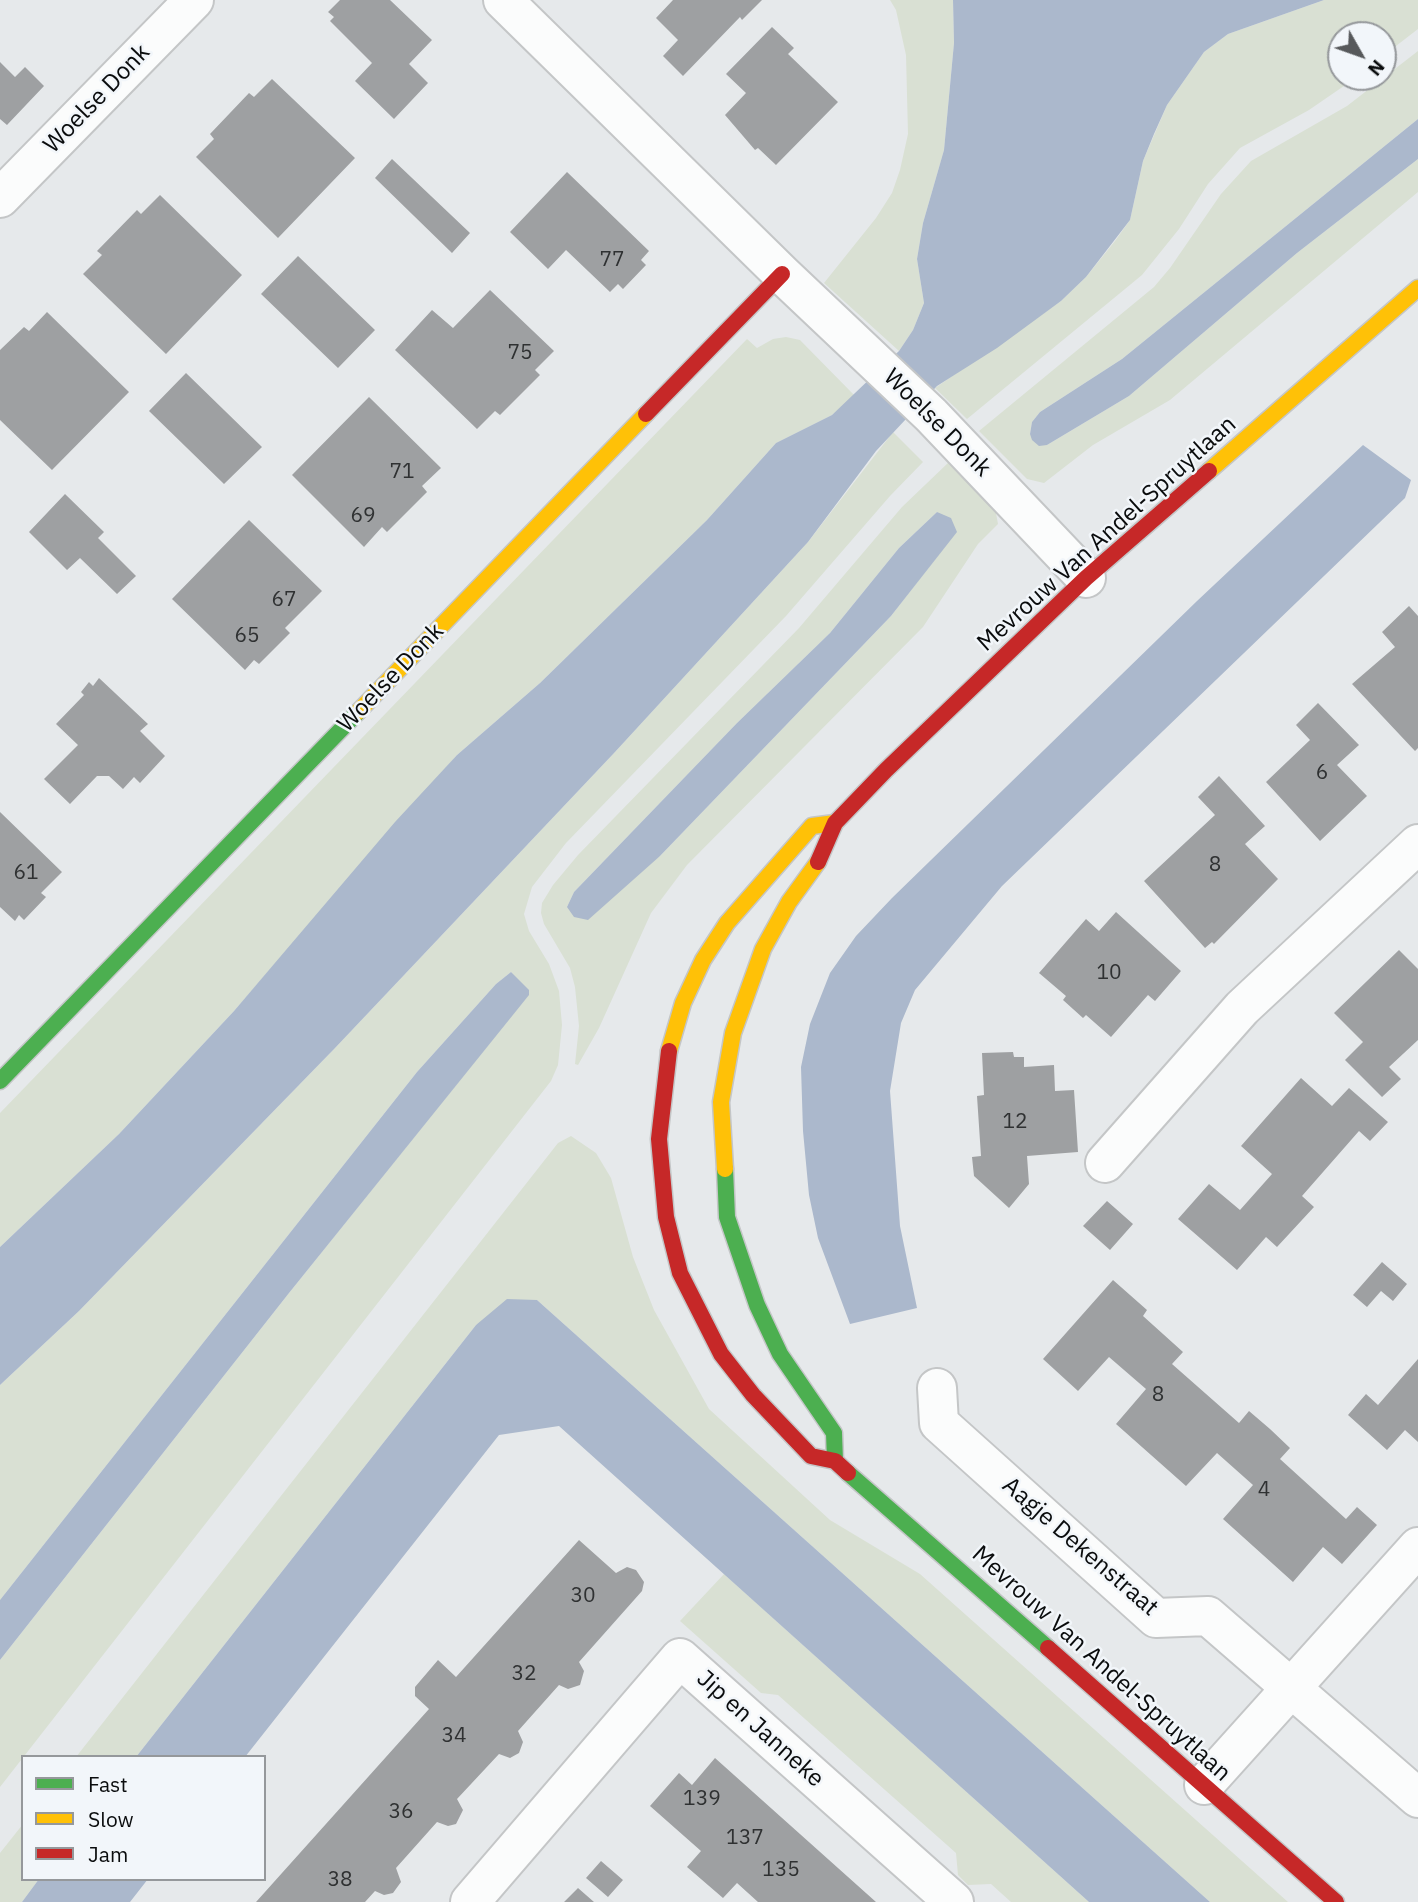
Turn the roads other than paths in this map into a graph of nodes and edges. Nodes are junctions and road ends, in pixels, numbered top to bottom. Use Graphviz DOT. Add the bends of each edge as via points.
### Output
graph roads {
  1 [pos="194,0"];
  2 [pos="503,0"];
  3 [pos="0,198"];
  4 [pos="782,274"];
  5 [pos="1415,297"];
  6 [pos="1086,578"];
  7 [pos="835,823"];
  8 [pos="1418,844"];
  9 [pos="0,1081"];
  10 [pos="1105,1163"];
  11 [pos="937,1388"];
  12 [pos="835,1461"];
  13 [pos="1418,1547"];
  14 [pos="1290,1689"];
  15 [pos="1204,1786"];
  16 [pos="1418,1798"];
  17 [pos="470,1902"];
  18 [pos="954,1902"];
  19 [pos="1336,1902"];
  1 -- 3 [label="street, Woelse Donk"];
  2 -- 4 [label="street, Woelse Donk"];
  4 -- 6 [label="street, Woelse Donk" via="931,415"];
  4 -- 9 [label="street, Woelse Donk"];
  5 -- 6 [label="street, Mevrouw Van Andel-Spruytlaan"];
  6 -- 7 [label="street, Mevrouw Van Andel-Spruytlaan"];
  7 -- 12 [label="street, Mevrouw Van Andel-Spruytlaan" via="819,860 789,902 759,959 733,1032 721,1102 727,1217 757,1305 780,1354 834,1433"];
  7 -- 12 [label="street, Mevrouw Van Andel-Spruytlaan" via="812,827 804,834 753,890 703,960 683,1003 668,1055 659,1139 666,1217 680,1273 697,1312 720,1354 789,1435 811,1456"];
  8 -- 10 [label="street" via="1242,1008"];
  11 -- 14 [label="street, Aagje Dekenstraat" via="939,1423 1156,1618 1208,1616"];
  12 -- 15 [label="street, Mevrouw Van Andel-Spruytlaan"];
  13 -- 14 [label="street"];
  14 -- 15 [label="street"];
  14 -- 16 [label="street, Aagje Dekenstraat"];
  15 -- 19 [label="street, Mevrouw Van Andel-Spruytlaan"];
  17 -- 18 [label="street, Jip en Janneke" via="680,1658"];
}
